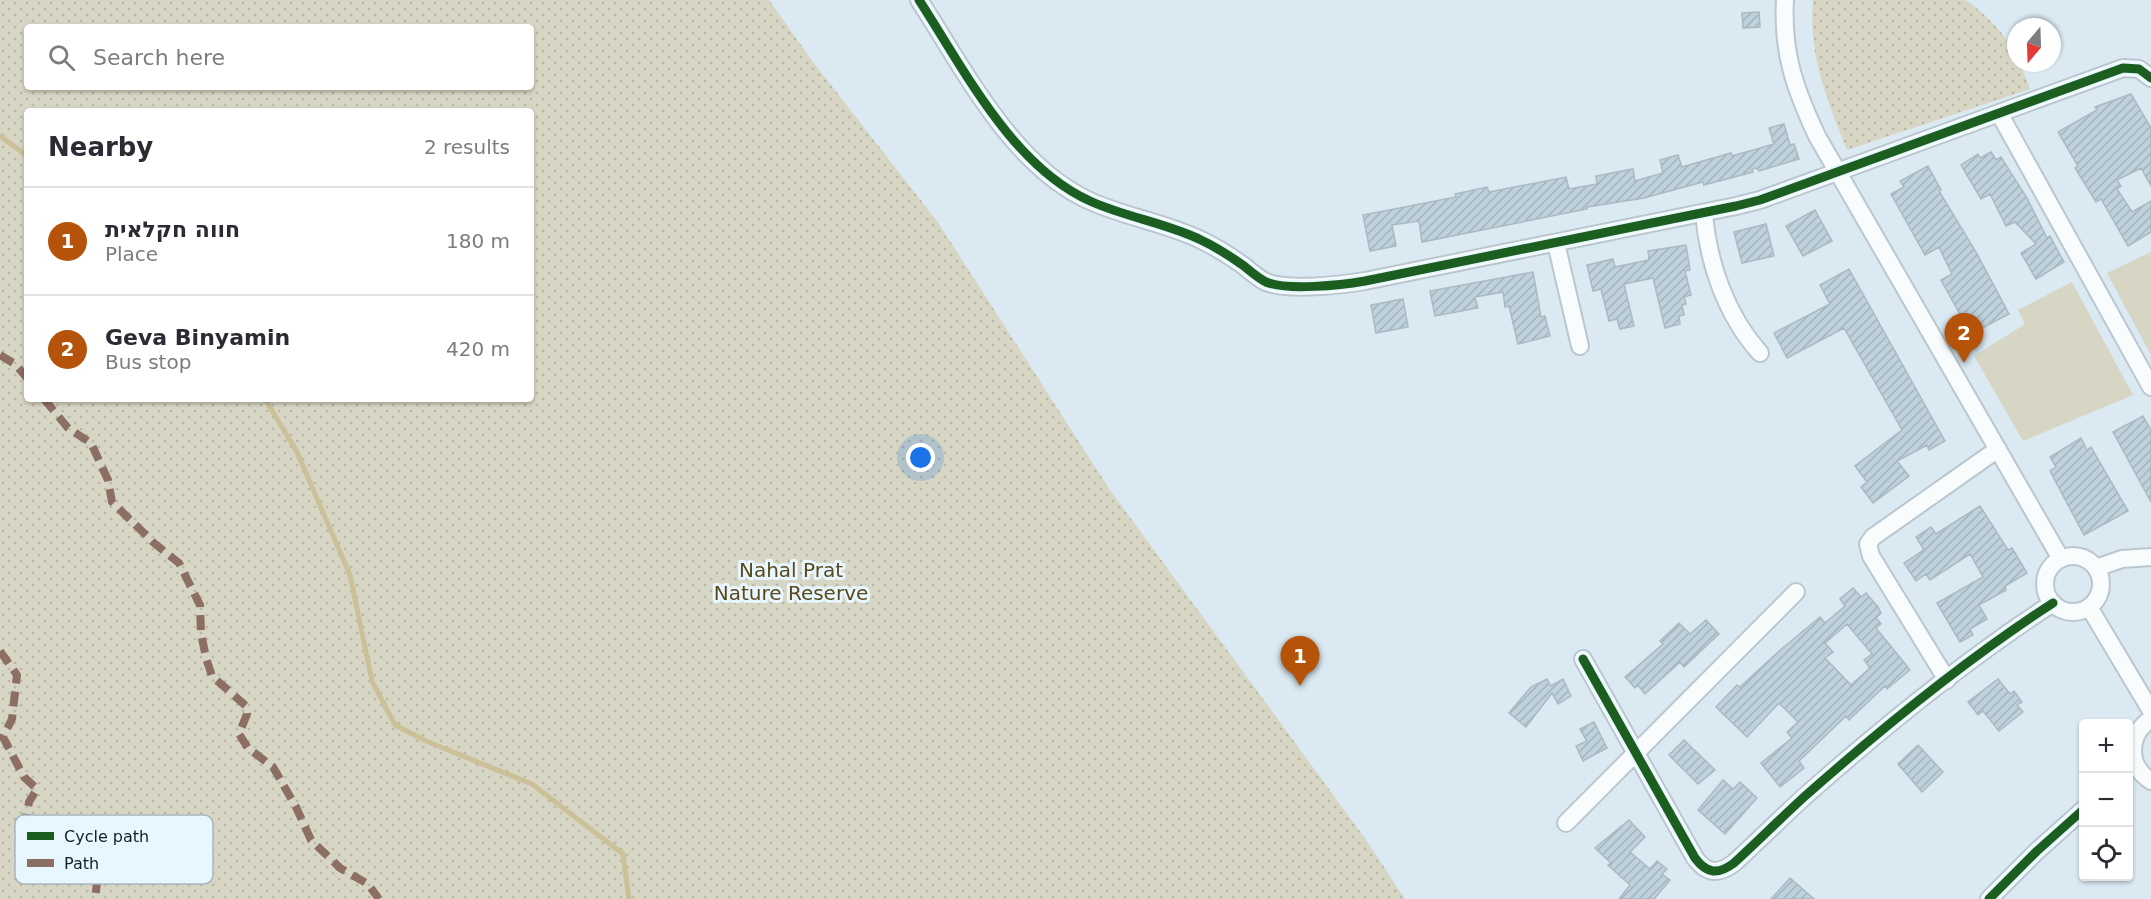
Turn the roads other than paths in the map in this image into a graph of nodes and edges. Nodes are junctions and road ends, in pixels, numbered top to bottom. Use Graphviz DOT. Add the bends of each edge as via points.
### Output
graph roads {
  1 [pos="919,0"];
  2 [pos="1785,0"];
  3 [pos="2151,78"];
  4 [pos="1999,113"];
  5 [pos="1837,173"];
  6 [pos="1704,213"];
  7 [pos="1556,243"];
  8 [pos="1580,346"];
  9 [pos="1760,353"];
  10 [pos="2151,387"];
  11 [pos="1998,449"];
  12 [pos="2151,557"];
  13 [pos="2061,559"];
  14 [pos="2096,568"];
  15 [pos="1796,592"];
  16 [pos="2053,603"];
  17 [pos="2089,607"];
  18 [pos="1583,659"];
  19 [pos="1947,680"];
  20 [pos="2151,711"];
  21 [pos="2151,719"];
  22 [pos="1635,754"];
  23 [pos="2139,776"];
  24 [pos="2079,813"];
  25 [pos="1566,823"];
  26 [pos="1989,899"];
  1 -- 7 [label="street" via="1017,147 1053,181 1090,201 1200,239 1266,282 1300,286 1344,284"];
  2 -- 5 [label="street" via="1788,59 1799,98"];
  3 -- 4 [label="street" via="2139,69 2123,68"];
  4 -- 5 [label="street"];
  4 -- 10 [label="street"];
  5 -- 6 [label="street" via="1760,200"];
  5 -- 11 [label="street"];
  6 -- 7 [label="street"];
  6 -- 9 [label="street" via="1712,258 1726,301 1740,328"];
  7 -- 8 [label="street"];
  11 -- 13 [label="street"];
  11 -- 19 [label="street" via="1868,544 1871,556"];
  12 -- 14 [label="street" via="2126,558"];
  13 -- 14 [label="street" via="2078,557"];
  13 -- 16 [label="street" via="2051,567 2046,580"];
  14 -- 17 [label="street" via="2101,589"];
  15 -- 22 [label="street"];
  16 -- 17 [label="street" via="2069,612"];
  16 -- 19 [label="street"];
  17 -- 20 [label="street"];
  18 -- 22 [label="street"];
  19 -- 22 [label="street" via="1835,770 1734,863 1719,871 1705,869 1695,858"];
  21 -- 23 [label="street" via="2139,729 2133,744"];
  22 -- 25 [label="street"];
  24 -- 26 [label="street"];
}
